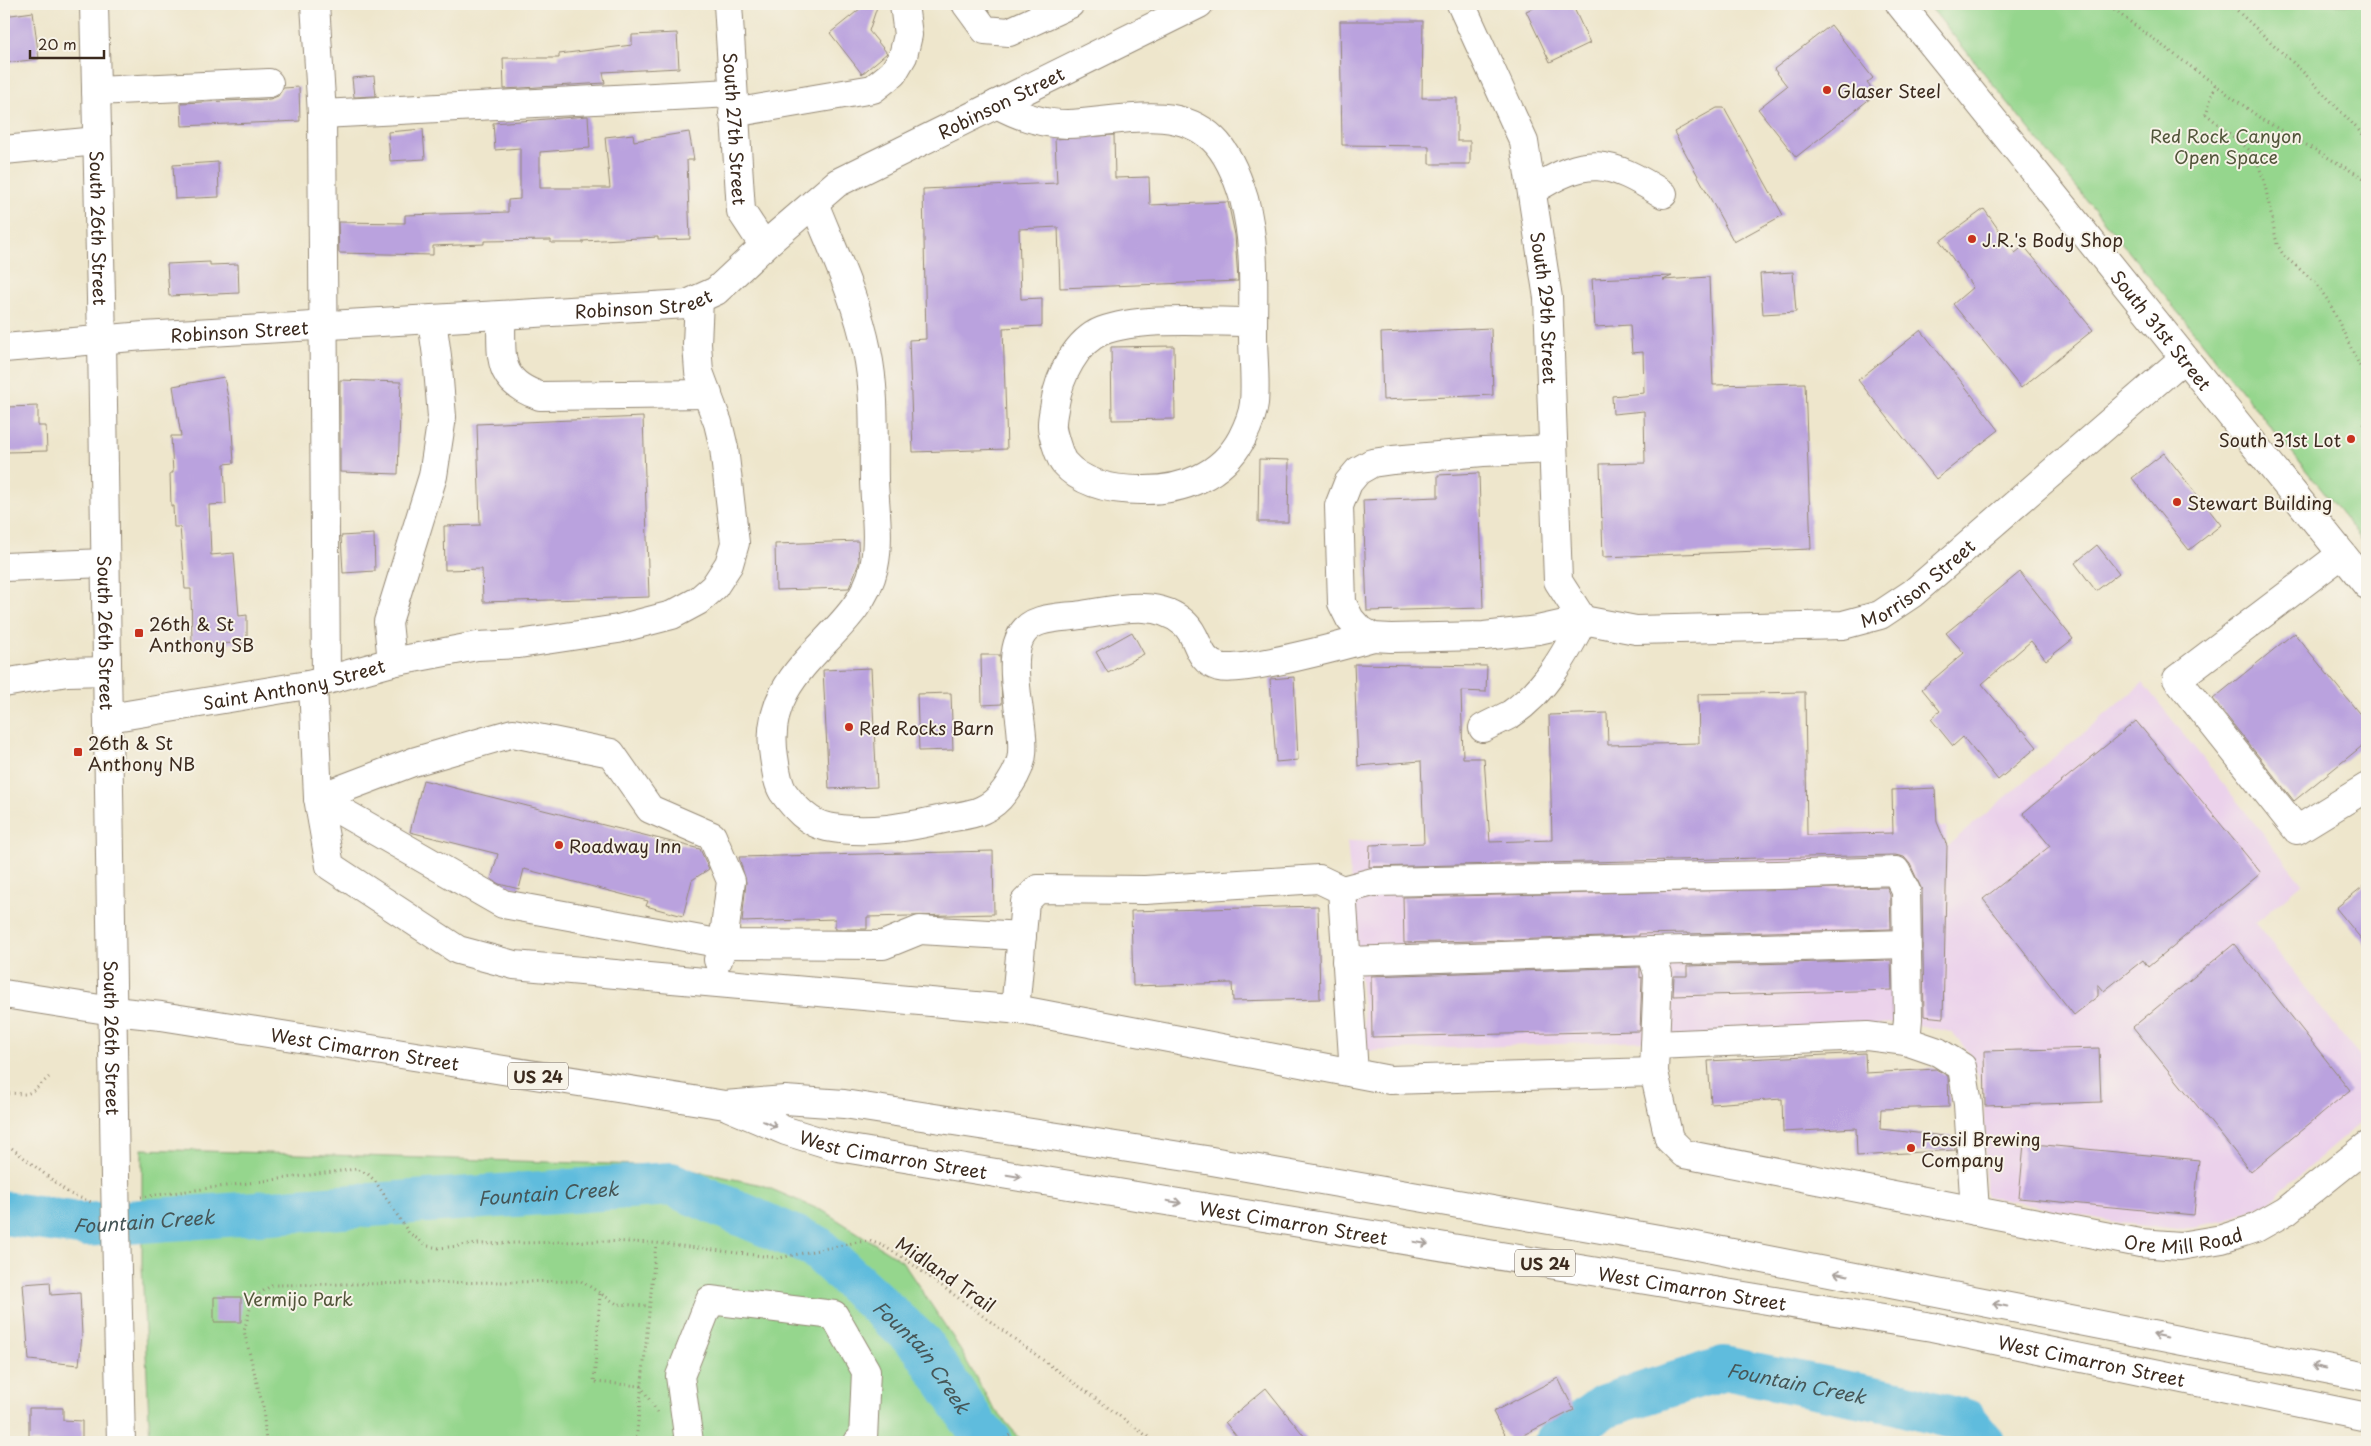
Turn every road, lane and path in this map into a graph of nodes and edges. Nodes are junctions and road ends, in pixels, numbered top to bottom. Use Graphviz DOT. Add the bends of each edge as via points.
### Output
graph roads {
  1 [pos="94,4"];
  2 [pos="315,4"];
  3 [pos="728,4"];
  4 [pos="904,4"];
  5 [pos="966,4"];
  6 [pos="1070,4"];
  7 [pos="1199,4"];
  8 [pos="1461,4"];
  9 [pos="1900,4"];
  10 [pos="2106,4"];
  11 [pos="2230,4"];
  12 [pos="269,83"];
  13 [pos="2215,84"];
  14 [pos="96,91"];
  15 [pos="733,103"];
  16 [pos="997,104"];
  17 [pos="322,114"];
  18 [pos="2367,139"];
  19 [pos="97,141"];
  20 [pos="4,150"];
  21 [pos="2367,180"];
  22 [pos="1532,191"];
  23 [pos="1663,194"];
  24 [pos="814,203"];
  25 [pos="764,246"];
  26 [pos="699,299"];
  27 [pos="501,316"];
  28 [pos="432,320"];
  29 [pos="1253,322"];
  30 [pos="324,326"];
  31 [pos="102,340"];
  32 [pos="4,348"];
  33 [pos="2184,358"];
  34 [pos="2367,392"];
  35 [pos="708,394"];
  36 [pos="2367,417"];
  37 [pos="2364,425"];
  38 [pos="1553,449"];
  39 [pos="2342,554"];
  40 [pos="104,563"];
  41 [pos="4,567"];
  42 [pos="2367,585"];
  43 [pos="1583,620"];
  44 [pos="1373,637"];
  45 [pos="392,662"];
  46 [pos="107,671"];
  47 [pos="320,681"];
  48 [pos="4,683"];
  49 [pos="109,718"];
  50 [pos="1483,728"];
  51 [pos="2367,787"];
  52 [pos="318,798"];
  53 [pos="1342,890"];
  54 [pos="1022,936"];
  55 [pos="723,944"];
  56 [pos="1906,944"];
  57 [pos="1651,952"];
  58 [pos="1346,961"];
  59 [pos="713,983"];
  60 [pos="4,994"];
  61 [pos="1015,1010"];
  62 [pos="113,1011"];
  63 [pos="1906,1041"];
  64 [pos="1655,1045"];
  65 [pos="1654,1072"];
  66 [pos="1354,1074"];
  67 [pos="49,1077"];
  68 [pos="4,1096"];
  69 [pos="725,1105"];
  70 [pos="4,1142"];
  71 [pos="2367,1146"];
  72 [pos="138,1197"];
  73 [pos="91,1202"];
  74 [pos="1975,1211"];
  75 [pos="656,1243"];
  76 [pos="600,1294"];
  77 [pos="649,1306"];
  78 [pos="2367,1377"];
  79 [pos="641,1386"];
  80 [pos="2367,1417"];
  81 [pos="1011,1434"];
  82 [pos="122,1442"];
  83 [pos="266,1442"];
  84 [pos="636,1442"];
  85 [pos="689,1442"];
  86 [pos="858,1442"];
  87 [pos="1001,1442"];
  88 [pos="1154,1442"];
  1 -- 14 [label="main road, South 26th Street"];
  2 -- 17 [label="main road"];
  3 -- 15 [label="main road, South 27th Street"];
  4 -- 15 [label="main road" via="908,35 903,56 892,73 873,88"];
  5 -- 6 [label="main road" via="985,30 1009,32"];
  7 -- 16 [label="main road, Robinson Street"];
  8 -- 22 [label="main road, South 29th Street" via="1524,142"];
  9 -- 33 [label="main road, South 31st Street"];
  10 -- 13 [label="path"];
  11 -- 18 [label="path"];
  12 -- 14 [label="main road"];
  13 -- 21 [label="path" via="2263,120"];
  13 -- 34 [label="path" via="2206,114 2254,154 2264,180 2278,244 2284,256 2315,282 2329,302 2364,375"];
  14 -- 19 [label="main road, South 26th Street"];
  15 -- 17 [label="main road"];
  15 -- 25 [label="main road, South 27th Street" via="741,211"];
  16 -- 24 [label="main road, Robinson Street" via="837,183"];
  16 -- 29 [label="main road" via="1017,115 1066,124 1168,117 1194,125 1214,140 1234,170 1245,201 1252,253"];
  17 -- 30 [label="main road"];
  19 -- 20 [label="main road"];
  19 -- 31 [label="main road, South 26th Street"];
  22 -- 23 [label="main road" via="1556,175 1581,166 1600,166 1630,174"];
  22 -- 38 [label="main road, South 29th Street" via="1548,298"];
  24 -- 25 [label="main road, Robinson Street"];
  24 -- 44 [label="main road" via="842,271 868,352 876,544 874,568 864,592 844,620 788,683 775,720 773,746 779,786 795,808 818,825 882,830 981,811 998,799 1014,779 1022,759 1014,657 1019,639 1028,626 1044,620 1134,607 1166,611 1184,622 1195,636 1199,654 1222,668 1338,647"];
  25 -- 26 [label="main road, Robinson Street" via="716,291"];
  26 -- 27 [label="main road, Robinson Street" via="687,304"];
  26 -- 35 [label="main road, Saint Anthony Street" via="699,372"];
  27 -- 28 [label="main road, Robinson Street"];
  27 -- 35 [label="main road" via="504,370 511,381 526,391 540,396"];
  28 -- 30 [label="main road, Robinson Street"];
  28 -- 45 [label="main road" via="442,417 433,476 388,622"];
  29 -- 29 [label="main road" via="1254,405 1241,438 1222,466 1194,482 1155,491 1118,490 1088,481 1063,462 1051,427 1056,398 1079,348 1099,332 1134,323"];
  30 -- 31 [label="main road, Robinson Street"];
  30 -- 47 [label="main road"];
  31 -- 32 [label="main road, Robinson Street"];
  31 -- 40 [label="main road, South 26th Street"];
  33 -- 39 [label="main road, South 31st Street"];
  33 -- 43 [label="main road, Morrison Street" via="1913,594 1880,615 1843,625 1636,630"];
  35 -- 45 [label="main road, Saint Anthony Street" via="724,448 735,543 729,564 714,587 698,601 672,615 627,627 519,644 477,646"];
  36 -- 37 [label="path"];
  38 -- 43 [label="main road, South 29th Street" via="1558,581"];
  38 -- 44 [label="main road" via="1393,460 1358,471 1348,483 1339,506 1342,603 1350,619"];
  39 -- 42 [label="main road, South 31st Street"];
  39 -- 51 [label="main road" via="2176,679 2297,830"];
  40 -- 41 [label="main road"];
  40 -- 46 [label="main road, South 26th Street"];
  43 -- 44 [label="main road" via="1538,630 1484,636"];
  43 -- 50 [label="main road" via="1563,659 1535,694 1511,714"];
  45 -- 47 [label="main road, Saint Anthony Street"];
  46 -- 48 [label="main road" via="67,672"];
  46 -- 49 [label="main road, South 26th Street"];
  47 -- 49 [label="main road, Saint Anthony Street"];
  47 -- 52 [label="main road"];
  49 -- 62 [label="main road, South 26th Street"];
  52 -- 55 [label="main road" via="503,904"];
  52 -- 55 [label="main road" via="413,762 513,733 612,753 650,809 712,836 732,881"];
  52 -- 59 [label="main road" via="330,866 458,950 514,965"];
  53 -- 54 [label="main road" via="1319,879 1145,890 1038,889 1025,902"];
  53 -- 56 [label="main road" via="1373,882 1896,871 1906,891"];
  53 -- 58 [label="main road"];
  54 -- 55 [label="main road" via="920,930 883,945"];
  54 -- 61 [label="main road"];
  55 -- 59 [label="main road"];
  56 -- 57 [label="main road"];
  56 -- 63 [label="main road"];
  57 -- 58 [label="main road"];
  57 -- 64 [label="main road, Ore Mill Road" via="1658,974"];
  58 -- 66 [label="main road"];
  59 -- 61 [label="main road"];
  60 -- 62 [label="main road, West Cimarron Street / US 24"];
  61 -- 66 [label="main road"];
  62 -- 69 [label="main road, West Cimarron Street / US 24"];
  62 -- 82 [label="main road, South 26th Street, bridge"];
  63 -- 64 [label="main road" via="1867,1036"];
  63 -- 74 [label="main road" via="1938,1052 1962,1067 1968,1104"];
  64 -- 65 [label="main road, Ore Mill Road"];
  65 -- 66 [label="main road" via="1390,1080"];
  65 -- 74 [label="main road, Ore Mill Road" via="1669,1139 1684,1154"];
  67 -- 68 [label="path" via="31,1092"];
  78 -- 69 [label="main road, West Cimarron Street / US 24, one-way" via="1676,1242 1206,1160 844,1104 785,1100"];
  69 -- 80 [label="main road, West Cimarron Street / US 24, one-way" via="786,1131 838,1147 1932,1327"];
  70 -- 73 [label="path" via="70,1194"];
  71 -- 74 [label="main road, Ore Mill Road" via="2286,1212 2256,1228 2222,1240 2180,1246 2140,1243"];
  72 -- 75 [label="path, Midland Trail" via="356,1169 368,1174 409,1233 428,1246 600,1241"];
  75 -- 77 [label="path"];
  75 -- 88 [label="path, Midland Trail" via="779,1258 870,1242 901,1256"];
  76 -- 77 [label="path" via="616,1304"];
  76 -- 79 [label="path" via="594,1382"];
  76 -- 83 [label="path" via="581,1282 272,1285 253,1298 244,1331 263,1407"];
  77 -- 79 [label="path"];
  79 -- 84 [label="path"];
  81 -- 87 [label="path"];
  85 -- 86 [label="main road" via="680,1376 710,1300 834,1314 866,1371 863,1439"];
}
